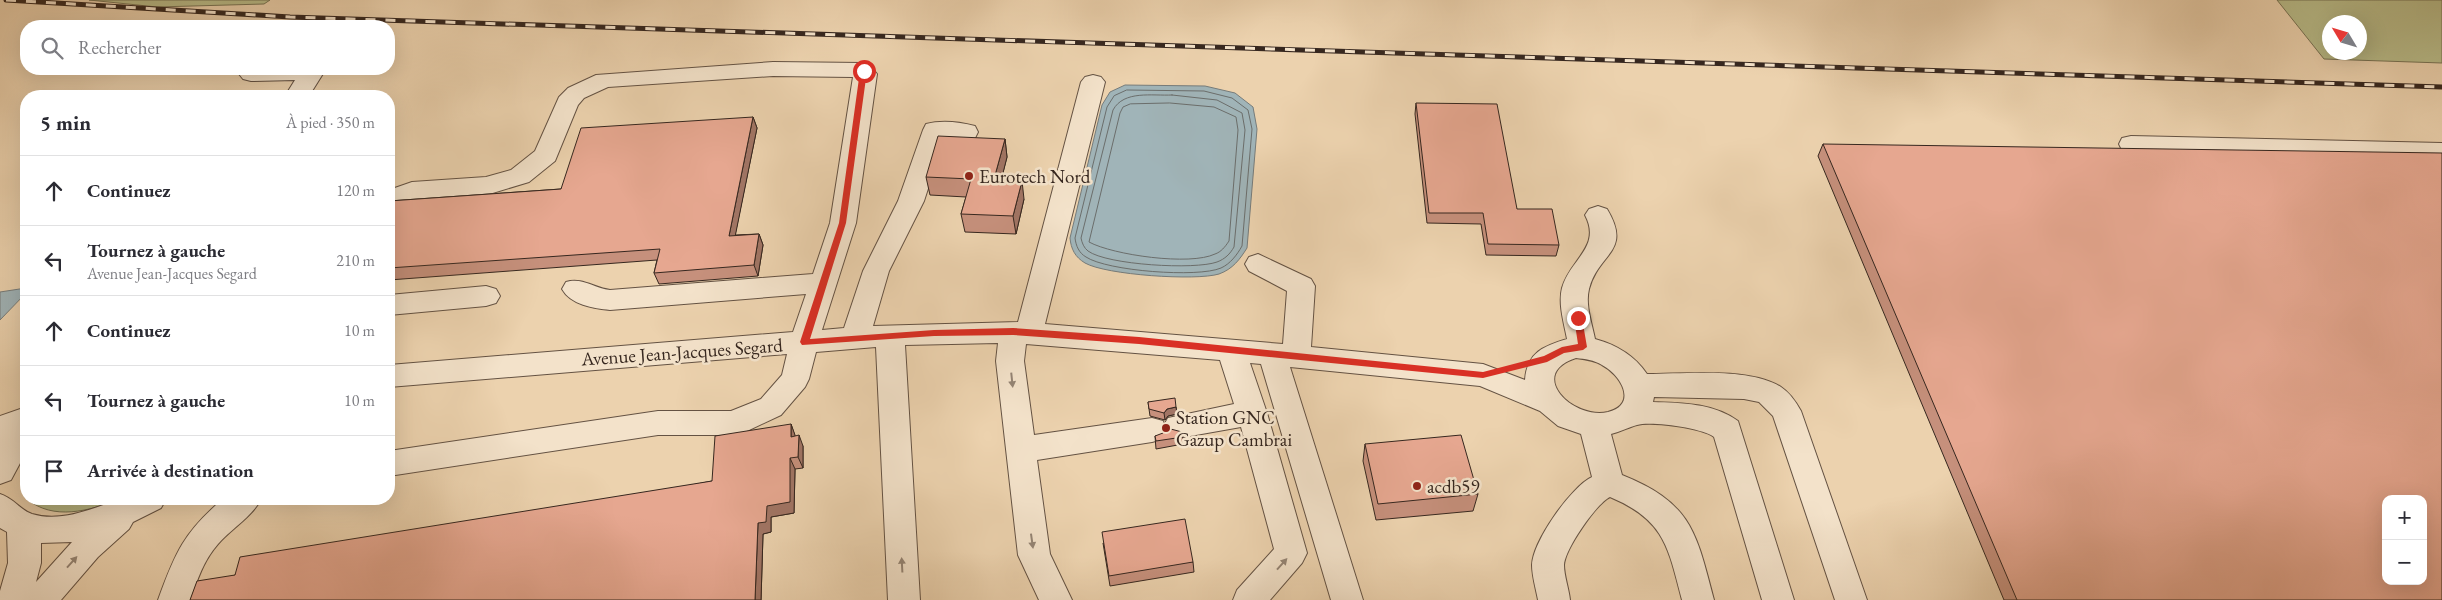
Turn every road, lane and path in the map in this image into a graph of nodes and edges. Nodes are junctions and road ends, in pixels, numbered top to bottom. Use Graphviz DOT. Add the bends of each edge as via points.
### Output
graph roads {
  1 [pos="310,75"];
  2 [pos="1094,82"];
  3 [pos="301,90"];
  4 [pos="966,132"];
  5 [pos="2131,144"];
  6 [pos="2442,151"];
  7 [pos="395,198"];
  8 [pos="1598,215"];
  9 [pos="1258,264"];
  10 [pos="823,283"];
  11 [pos="576,289"];
  12 [pos="486,296"];
  13 [pos="395,304"];
  14 [pos="1021,332"];
  15 [pos="890,335"];
  16 [pos="855,338"];
  17 [pos="804,342"];
  18 [pos="1583,347"];
  19 [pos="1231,350"];
  20 [pos="1284,355"];
  21 [pos="1547,359"];
  22 [pos="1483,375"];
  23 [pos="395,376"];
  24 [pos="1635,399"];
  25 [pos="1547,402"];
  26 [pos="1238,416"];
  27 [pos="20,421"];
  28 [pos="1594,425"];
  29 [pos="0,429"];
  30 [pos="20,438"];
  31 [pos="1020,448"];
  32 [pos="395,463"];
  33 [pos="0,471"];
  34 [pos="1609,483"];
  35 [pos="139,505"];
  36 [pos="238,505"];
  37 [pos="11,516"];
  38 [pos="13,600"];
  39 [pos="42,600"];
  40 [pos="174,600"];
  41 [pos="904,600"];
  42 [pos="1056,600"];
  43 [pos="1249,600"];
  44 [pos="1347,600"];
  45 [pos="1554,600"];
  46 [pos="1698,600"];
  47 [pos="1778,600"];
  48 [pos="1851,600"];
  1 -- 3 [label="street"];
  2 -- 14 [label="street"];
  4 -- 16 [label="street" via="934,130 911,200 884,252"];
  5 -- 6 [label="street"];
  7 -- 10 [label="street" via="412,191 486,186 520,176 546,155 567,102 576,93 604,80 764,69 858,69 864,71 865,76 844,215"];
  8 -- 18 [label="street" via="1605,223 1606,232 1575,290"];
  9 -- 20 [label="street" via="1301,286"];
  10 -- 11 [label="street" via="610,300 594,298"];
  10 -- 17 [label="street"];
  12 -- 13 [label="street"];
  14 -- 15 [label="street, Avenue Jean-Jacques Segard"];
  14 -- 19 [label="street, Avenue Jean-Jacques Segard"];
  14 -- 31 [label="street, one-way" via="1010,361"];
  15 -- 16 [label="street, Avenue Jean-Jacques Segard"];
  41 -- 15 [label="street, one-way"];
  16 -- 17 [label="street, Avenue Jean-Jacques Segard"];
  17 -- 23 [label="street, Avenue Jean-Jacques Segard"];
  17 -- 32 [label="street" via="795,379 771,407 746,420 732,423 658,423"];
  18 -- 21 [label="street" via="1562,350"];
  18 -- 24 [label="street" via="1618,359 1633,374"];
  19 -- 20 [label="street, Avenue Jean-Jacques Segard"];
  19 -- 26 [label="street"];
  20 -- 22 [label="street, Avenue Jean-Jacques Segard"];
  20 -- 44 [label="street"];
  21 -- 22 [label="street, Avenue Jean-Jacques Segard"];
  21 -- 25 [label="street" via="1540,368 1538,379"];
  22 -- 25 [label="street, Avenue Jean-Jacques Segard"];
  24 -- 28 [label="street" via="1615,422"];
  24 -- 47 [label="street" via="1717,422 1728,430"];
  24 -- 48 [label="street" via="1745,387 1769,394 1778,401 1786,411"];
  25 -- 28 [label="street" via="1564,416"];
  26 -- 31 [label="street" via="1199,438 1166,428 1104,455 1068,444"];
  43 -- 26 [label="street, one-way" via="1291,553"];
  27 -- 29 [label="street"];
  28 -- 34 [label="street"];
  30 -- 33 [label="street"];
  31 -- 42 [label="street, one-way" via="1034,555"];
  34 -- 45 [label="street" via="1584,501 1552,548 1548,565"];
  34 -- 46 [label="street" via="1660,510 1673,523 1682,538"];
  35 -- 37 [label="street" via="99,522 70,529 43,530"];
  39 -- 35 [label="street, one-way" via="92,542"];
  36 -- 40 [label="street" via="212,528 196,550"];
  37 -- 38 [label="street" via="27,547"];
}
